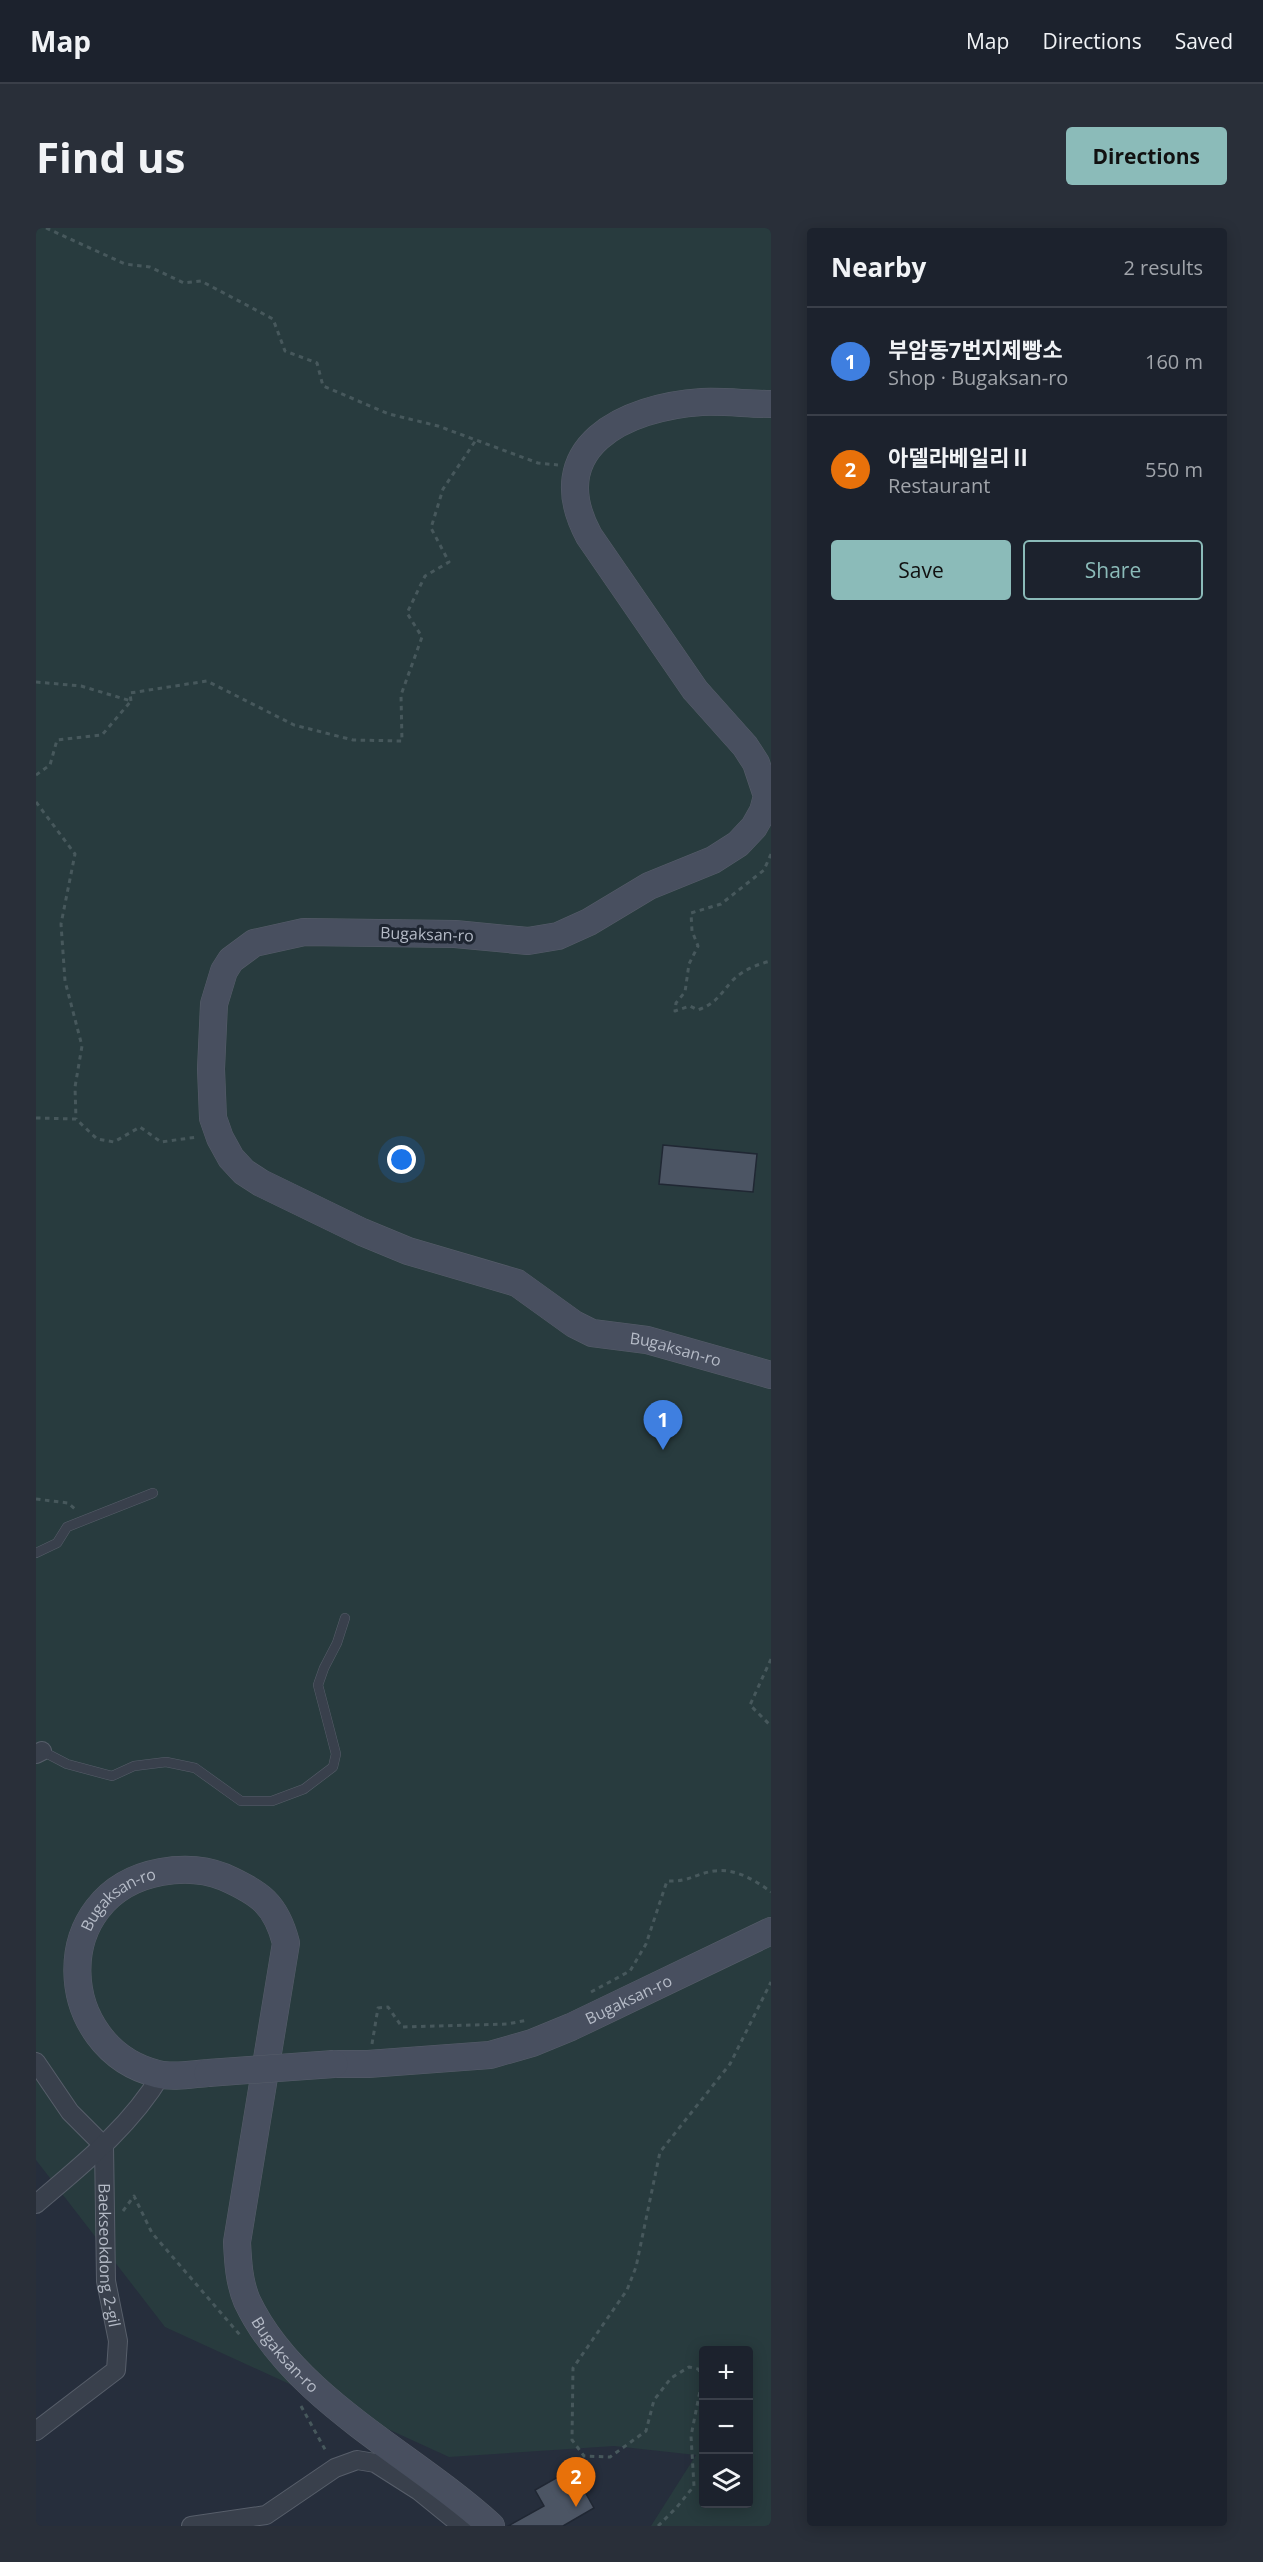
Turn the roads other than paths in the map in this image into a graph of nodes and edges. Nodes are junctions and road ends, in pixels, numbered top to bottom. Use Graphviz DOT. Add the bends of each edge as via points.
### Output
graph roads {
  1 [pos="771,405"];
  2 [pos="771,1375"];
  3 [pos="153,1493"];
  4 [pos="36,1553"];
  5 [pos="345,1618"];
  6 [pos="39,1753"];
  7 [pos="771,1930"];
  8 [pos="36,2062"];
  9 [pos="161,2075"];
  10 [pos="104,2146"];
  11 [pos="36,2204"];
  12 [pos="36,2432"];
  13 [pos="191,2526"];
  14 [pos="462,2526"];
  15 [pos="490,2526"];
  1 -- 2 [label="street, Bugaksan-ro" via="702,402 629,419 601,434 586,450 577,467 575,484 581,521 589,536 695,690 756,763 766,796 754,827 738,844 713,860 649,886 558,936 528,941 455,934 304,932 255,943 231,960 214,1004 211,1093 220,1138 231,1158 261,1184 408,1251 517,1283 592,1333 646,1340"];
  3 -- 4 [label="lane" via="67,1527 57,1543"];
  5 -- 6 [label="lane" via="318,1685 336,1754 333,1767 304,1789 272,1801 241,1801 195,1768 166,1762 134,1766 112,1776"];
  7 -- 9 [label="street, Bugaksan-ro, bridge" via="581,2023 490,2055"];
  8 -- 10 [label="street" via="70,2112"];
  9 -- 10 [label="street" via="149,2096"];
  9 -- 15 [label="street, Bugaksan-ro" via="123,2058 96,2028 81,1999 76,1967 78,1949 89,1920 119,1888 141,1876 168,1871 191,1869 213,1873 268,1903 280,1921 286,1943 237,2242 238,2264 248,2301 280,2351 306,2380 459,2497"];
  10 -- 11 [label="street"];
  10 -- 12 [label="street, Baekseokdong 2-gil" via="106,2282 118,2341 116,2370"];
  13 -- 14 [label="street" via="266,2515 335,2468 357,2460 375,2463 419,2491"];
}
